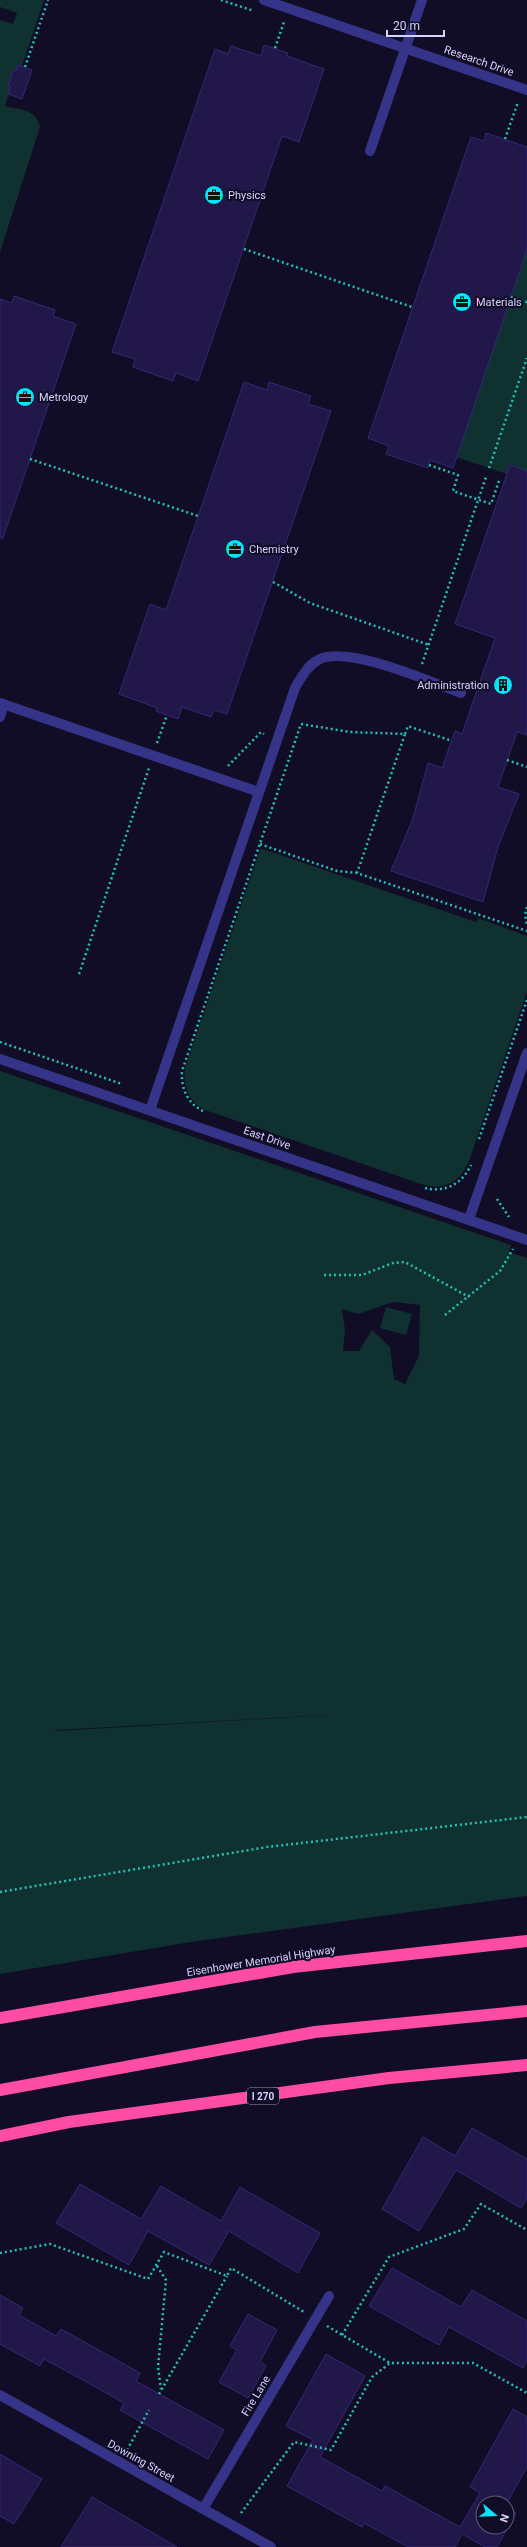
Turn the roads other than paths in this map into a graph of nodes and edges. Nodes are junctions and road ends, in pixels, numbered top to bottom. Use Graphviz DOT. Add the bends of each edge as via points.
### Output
graph roads {
  1 [pos="264,0"];
  2 [pos="422,0"];
  3 [pos="406,48"];
  4 [pos="527,90"];
  5 [pos="370,151"];
  6 [pos="461,693"];
  7 [pos="2,703"];
  8 [pos="0,717"];
  9 [pos="259,792"];
  10 [pos="527,1053"];
  11 [pos="0,1059"];
  12 [pos="150,1110"];
  13 [pos="469,1220"];
  14 [pos="527,1240"];
  15 [pos="527,1941"];
  16 [pos="527,2012"];
  17 [pos="0,2018"];
  18 [pos="527,2065"];
  19 [pos="0,2090"];
  20 [pos="0,2136"];
  21 [pos="329,2296"];
  22 [pos="0,2395"];
  23 [pos="203,2509"];
  24 [pos="267,2546"];
  1 -- 3 [label="street, Research Drive"];
  2 -- 3 [label="street"];
  3 -- 4 [label="street, Research Drive"];
  3 -- 5 [label="street"];
  6 -- 9 [label="street" via="354,656 335,654 318,660 305,671 295,688"];
  7 -- 8 [label="street"];
  7 -- 9 [label="street"];
  9 -- 12 [label="street"];
  10 -- 13 [label="street"];
  11 -- 12 [label="street, East Drive"];
  12 -- 13 [label="street, East Drive"];
  13 -- 14 [label="street, East Drive"];
  15 -- 17 [label="highway, Eisenhower Memorial Highway" via="293,1967"];
  16 -- 19 [label="highway" via="315,2032"];
  18 -- 20 [label="highway, I 270" via="373,2080 69,2122"];
  21 -- 23 [label="street, Fire Lane"];
  22 -- 23 [label="street, Downing Street"];
  23 -- 24 [label="street, Downing Street"];
}
